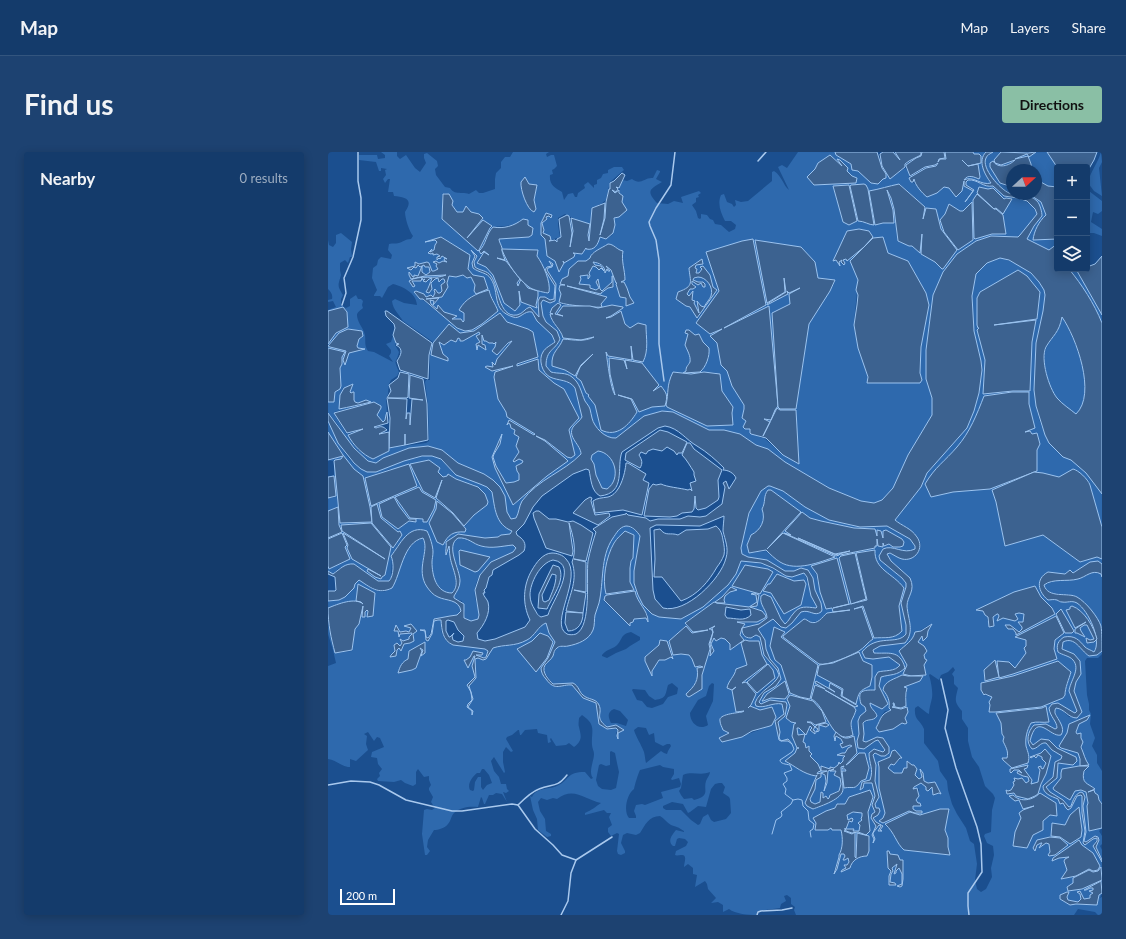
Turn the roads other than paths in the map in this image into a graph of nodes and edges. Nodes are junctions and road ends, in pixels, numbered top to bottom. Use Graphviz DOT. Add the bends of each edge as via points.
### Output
graph roads {
  1 [pos="358,152"];
  2 [pos="675,152"];
  3 [pos="766,152"];
  4 [pos="758,161"];
  5 [pos="342,305"];
  6 [pos="664,381"];
  7 [pos="941,679"];
  8 [pos="567,775"];
  9 [pos="328,785"];
  10 [pos="518,805"];
  11 [pos="612,837"];
  12 [pos="576,860"];
  13 [pos="792,908"];
  14 [pos="561,915"];
  15 [pos="757,915"];
  16 [pos="969,915"];
  1 -- 5 [label="street" via="361,220 353,258 344,278 346,293"];
  2 -- 6 [label="street" via="671,185 650,222 659,260 660,352"];
  3 -- 4 [label="street"];
  7 -- 16 [label="street" via="948,710 945,728 981,844 982,872 968,893"];
  8 -- 10 [label="street" via="557,785 536,790"];
  9 -- 10 [label="street" via="351,781 370,782 406,800 452,811"];
  10 -- 12 [label="street" via="535,829 562,855"];
  11 -- 12 [label="street"];
  12 -- 14 [label="street" via="571,873 568,901"];
  13 -- 15 [label="street" via="761,911"];
}
